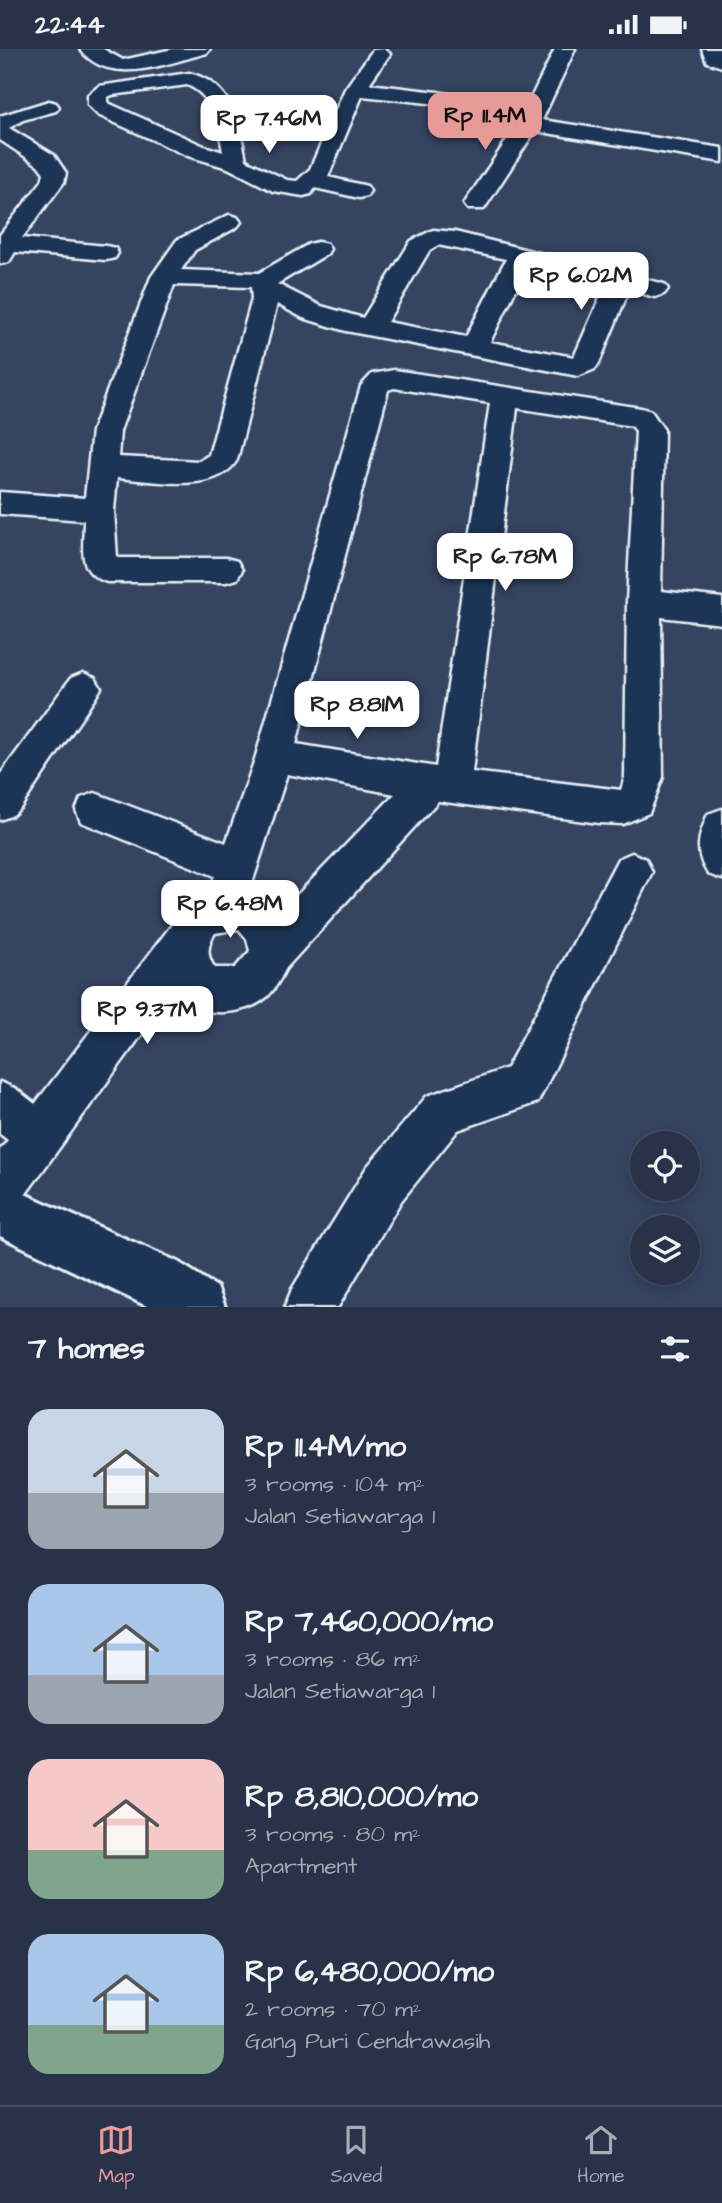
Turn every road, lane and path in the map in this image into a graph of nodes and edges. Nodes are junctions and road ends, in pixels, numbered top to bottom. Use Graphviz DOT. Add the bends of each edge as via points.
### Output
graph roads {
  1 [pos="90,49"];
  2 [pos="200,49"];
  3 [pos="565,49"];
  4 [pos="712,49"];
  5 [pos="380,54"];
  6 [pos="179,55"];
  7 [pos="722,61"];
  8 [pos="189,79"];
  9 [pos="355,89"];
  10 [pos="50,107"];
  11 [pos="531,120"];
  12 [pos="0,124"];
  13 [pos="0,131"];
  14 [pos="722,155"];
  15 [pos="46,160"];
  16 [pos="10,162"];
  17 [pos="236,163"];
  18 [pos="309,180"];
  19 [pos="359,191"];
  20 [pos="476,204"];
  21 [pos="229,222"];
  22 [pos="6,239"];
  23 [pos="318,249"];
  24 [pos="106,253"];
  25 [pos="520,256"];
  26 [pos="164,277"];
  27 [pos="620,280"];
  28 [pos="264,285"];
  29 [pos="655,289"];
  30 [pos="372,327"];
  31 [pos="474,347"];
  32 [pos="505,395"];
  33 [pos="102,467"];
  34 [pos="0,503"];
  35 [pos="99,510"];
  36 [pos="226,570"];
  37 [pos="644,602"];
  38 [pos="722,611"];
  39 [pos="83,688"];
  40 [pos="274,756"];
  41 [pos="441,784"];
  42 [pos="0,803"];
  43 [pos="95,810"];
  44 [pos="722,827"];
  45 [pos="722,862"];
  46 [pos="236,866"];
  47 [pos="632,872"];
  48 [pos="223,908"];
  49 [pos="188,939"];
  50 [pos="271,953"];
  51 [pos="0,1105"];
  52 [pos="39,1136"];
  53 [pos="0,1189"];
  54 [pos="0,1209"];
  55 [pos="197,1307"];
  56 [pos="310,1307"];
  1 -- 6 [label="street" via="116,66"];
  2 -- 6 [label="street"];
  3 -- 11 [label="street"];
  4 -- 7 [label="street" via="714,58"];
  5 -- 9 [label="street"];
  6 -- 8 [label="street"];
  8 -- 17 [label="street" via="214,91 228,124"];
  8 -- 17 [label="street" via="106,90 96,99 105,111 196,151"];
  9 -- 11 [label="street" via="438,98"];
  9 -- 18 [label="street" via="320,173"];
  10 -- 12 [label="street"];
  11 -- 14 [label="street"];
  11 -- 20 [label="street"];
  13 -- 15 [label="street"];
  15 -- 16 [label="street"];
  15 -- 22 [label="street" via="55,173 53,182"];
  17 -- 18 [label="street" via="293,189 303,189"];
  18 -- 19 [label="street"];
  21 -- 26 [label="street" via="186,245"];
  22 -- 24 [label="street"];
  23 -- 28 [label="street"];
  25 -- 27 [label="street"];
  25 -- 30 [label="street" via="433,237 420,246"];
  25 -- 31 [label="street"];
  26 -- 28 [label="street" via="239,278"];
  26 -- 33 [label="street" via="106,431"];
  27 -- 29 [label="street"];
  27 -- 31 [label="street" via="585,363 578,367"];
  28 -- 30 [label="street" via="312,312"];
  28 -- 33 [label="street" via="222,460 201,472"];
  30 -- 31 [label="street"];
  32 -- 37 [label="street" via="628,414 648,424"];
  32 -- 40 [label="street" via="394,379 375,386"];
  32 -- 41 [label="street"];
  33 -- 35 [label="street"];
  34 -- 35 [label="street"];
  35 -- 36 [label="street" via="101,566 107,570"];
  37 -- 38 [label="street"];
  37 -- 41 [label="street" via="643,777 636,801 623,807 599,806"];
  39 -- 42 [label="street"];
  40 -- 41 [label="street"];
  40 -- 46 [label="street"];
  41 -- 50 [label="street"];
  43 -- 46 [label="street"];
  44 -- 45 [label="street" via="717,838"];
  46 -- 48 [label="street"];
  47 -- 56 [label="street" via="522,1086 443,1112 383,1184"];
  48 -- 49 [label="street" via="201,919"];
  48 -- 50 [label="street" via="249,911 267,928"];
  49 -- 50 [label="street" via="188,967 204,988 232,992 259,978"];
  49 -- 52 [label="street"];
  51 -- 52 [label="street"];
  52 -- 53 [label="street"];
  54 -- 55 [label="street" via="159,1281"];
}
